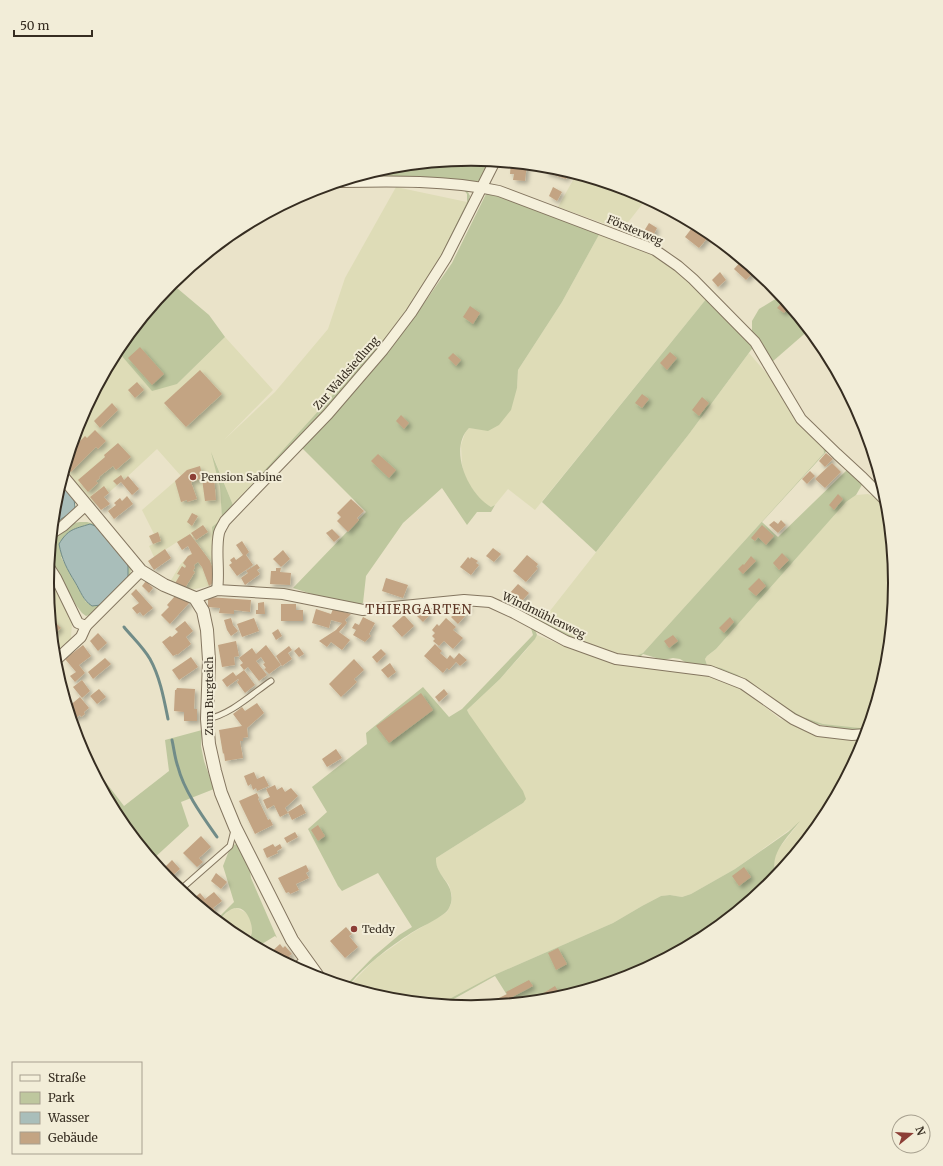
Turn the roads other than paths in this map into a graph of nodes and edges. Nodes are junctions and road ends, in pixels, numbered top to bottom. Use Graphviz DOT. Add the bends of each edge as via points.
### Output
graph roads {
  1 [pos="492,166"];
  2 [pos="356,182"];
  3 [pos="482,187"];
  4 [pos="67,482"];
  5 [pos="879,494"];
  6 [pos="86,505"];
  7 [pos="58,530"];
  8 [pos="141,571"];
  9 [pos="54,575"];
  10 [pos="217,590"];
  11 [pos="195,598"];
  12 [pos="86,626"];
  13 [pos="61,655"];
  14 [pos="271,681"];
  15 [pos="206,719"];
  16 [pos="860,734"];
  17 [pos="235,827"];
  18 [pos="184,886"];
  19 [pos="304,958"];
  20 [pos="299,963"];
  21 [pos="313,969"];
  1 -- 3 [label="street, Zur Waldsiedlung"];
  2 -- 3 [label="street, Försterweg" via="437,182"];
  3 -- 5 [label="street, Försterweg" via="500,191 625,237 655,250 678,266 755,342 801,419"];
  3 -- 10 [label="street, Zur Waldsiedlung" via="446,258 411,313 383,350 328,414 225,521 218,541"];
  4 -- 6 [label="street"];
  6 -- 7 [label="street"];
  6 -- 8 [label="street"];
  8 -- 11 [label="street" via="164,585"];
  8 -- 12 [label="street"];
  9 -- 12 [label="street" via="78,623"];
  10 -- 11 [label="street, Windmühlenweg"];
  10 -- 16 [label="street, Windmühlenweg" via="283,594 363,610 457,601 490,602 566,641 616,659 710,671 743,684 793,719 818,731"];
  11 -- 15 [label="street, Zum Burgteich" via="203,611 207,630 209,660"];
  12 -- 13 [label="street" via="81,637"];
  14 -- 15 [label="lane" via="230,710 218,717"];
  15 -- 17 [label="street, Zum Burgteich" via="214,770"];
  17 -- 18 [label="lane" via="230,846"];
  17 -- 19 [label="street, Zum Burgteich" via="292,940"];
  19 -- 20 [label="lane"];
  19 -- 21 [label="street, Zum Burgteich"];
}
